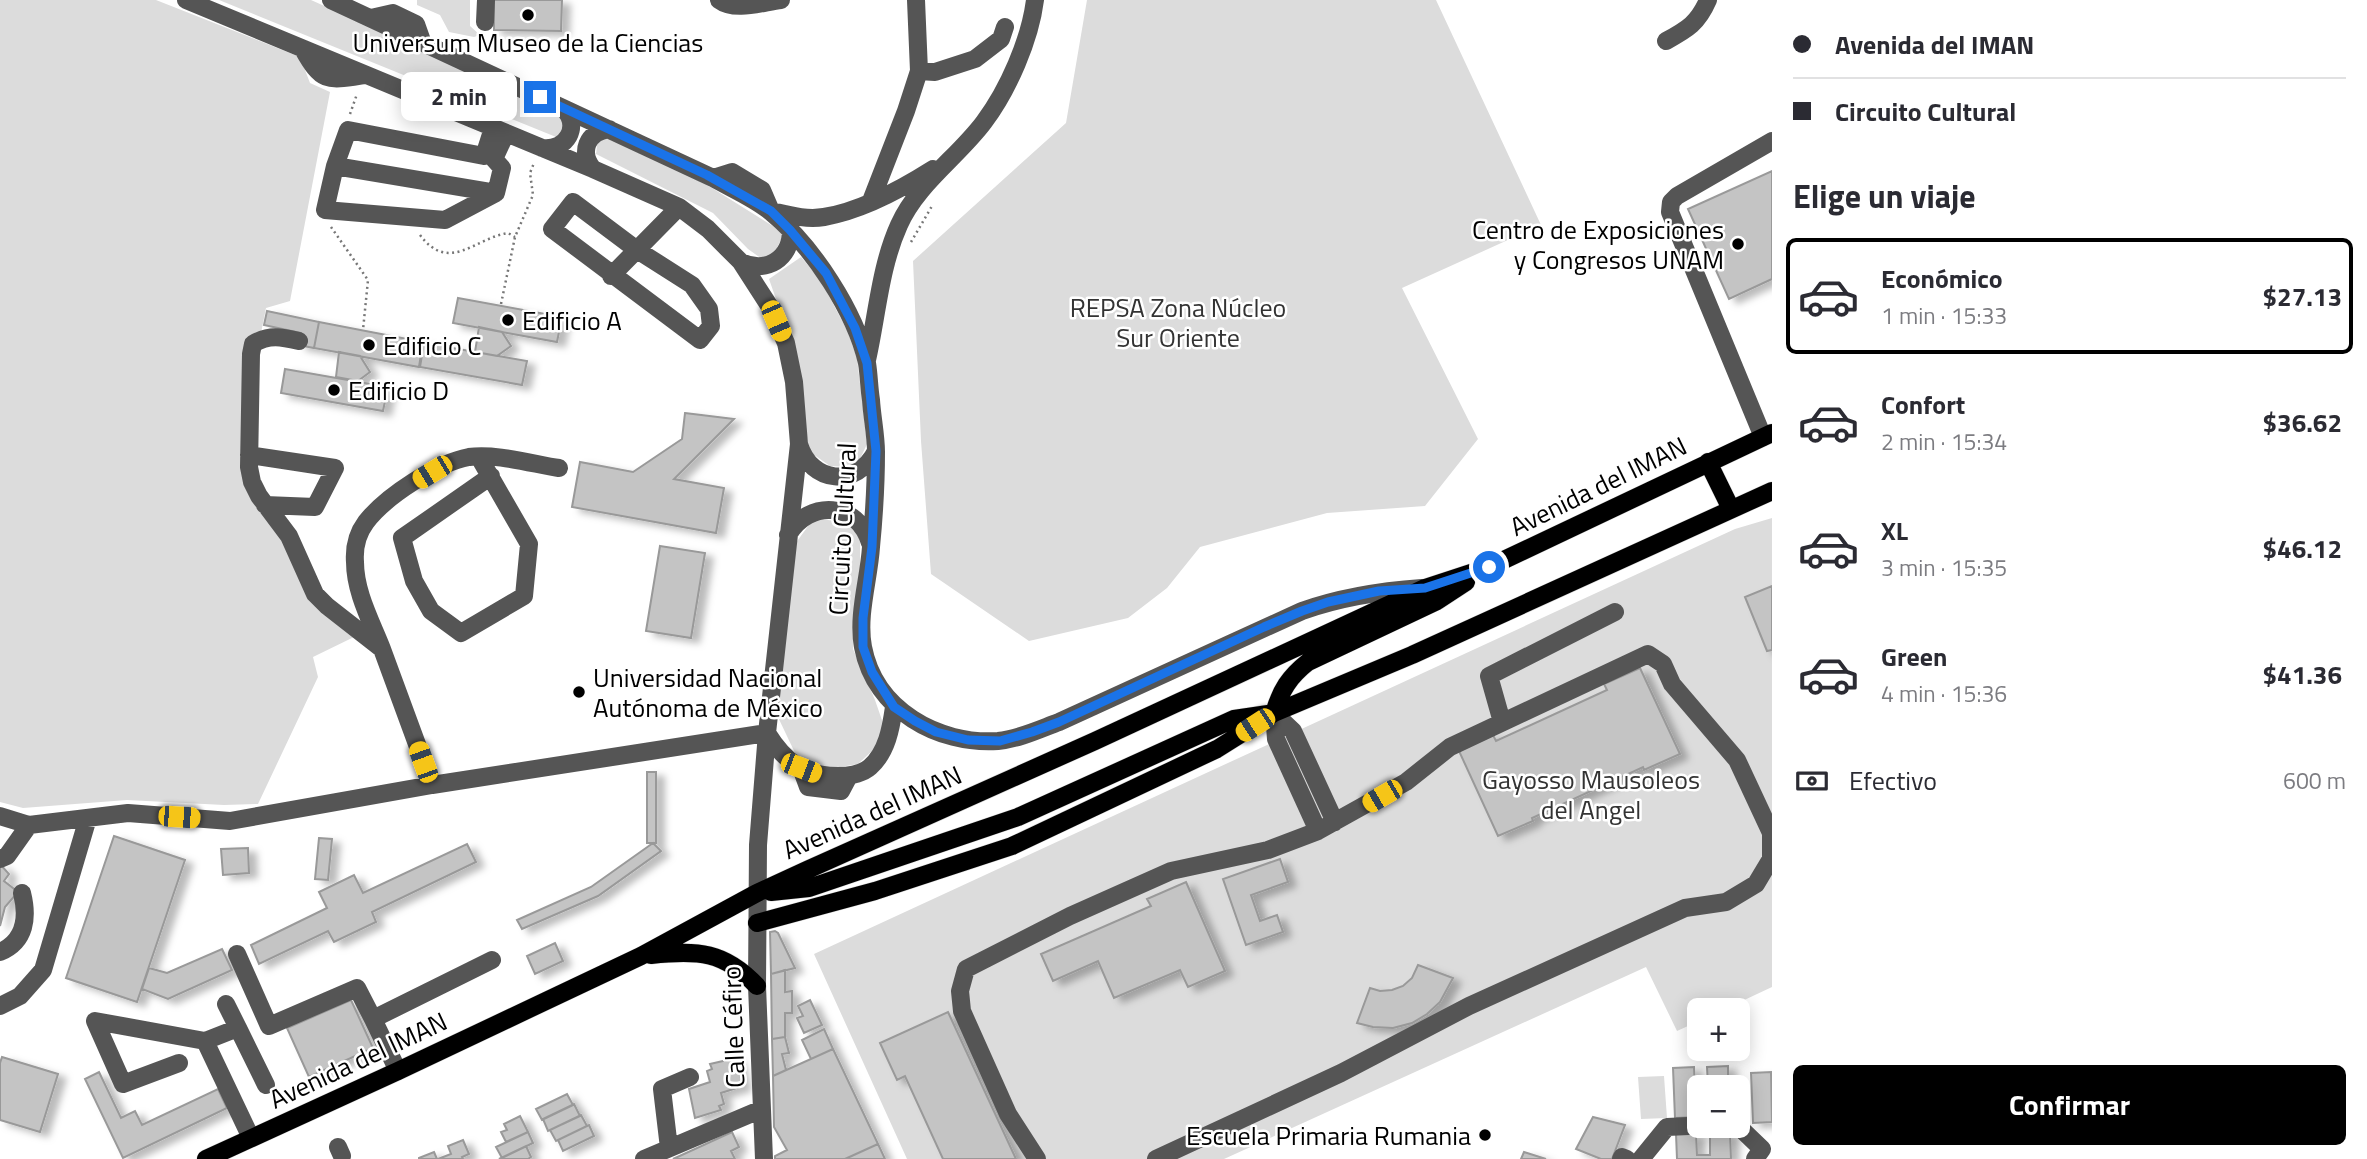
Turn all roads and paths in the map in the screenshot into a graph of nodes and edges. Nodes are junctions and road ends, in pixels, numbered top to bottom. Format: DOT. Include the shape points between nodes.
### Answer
graph roads {
  1 [pos="186,0"];
  2 [pos="331,0"];
  3 [pos="485,0"];
  4 [pos="719,0"];
  5 [pos="781,0"];
  6 [pos="916,0"];
  7 [pos="1035,0"];
  8 [pos="1709,0"];
  9 [pos="350,4"];
  10 [pos="213,7"];
  11 [pos="485,22"];
  12 [pos="1005,27"];
  13 [pos="1666,41"];
  14 [pos="919,71"];
  15 [pos="563,108"];
  16 [pos="609,129"];
  17 [pos="500,130"];
  18 [pos="1772,141"];
  19 [pos="542,148"];
  20 [pos="948,160"];
  21 [pos="335,166"];
  22 [pos="593,169"];
  23 [pos="496,194"];
  24 [pos="871,201"];
  25 [pos="679,207"];
  26 [pos="771,211"];
  27 [pos="790,230"];
  28 [pos="340,237"];
  29 [pos="637,250"];
  30 [pos="741,261"];
  31 [pos="611,276"];
  32 [pos="501,304"];
  33 [pos="363,330"];
  34 [pos="299,341"];
  35 [pos="867,363"];
  36 [pos="1768,435"];
  37 [pos="799,444"];
  38 [pos="876,451"];
  39 [pos="249,455"];
  40 [pos="479,457"];
  41 [pos="1708,462"];
  42 [pos="559,468"];
  43 [pos="491,477"];
  44 [pos="1772,491"];
  45 [pos="265,505"];
  46 [pos="1731,509"];
  47 [pos="787,537"];
  48 [pos="872,547"];
  49 [pos="1489,567"];
  50 [pos="1425,588"];
  51 [pos="1615,612"];
  52 [pos="382,649"];
  53 [pos="894,707"];
  54 [pos="1274,713"];
  55 [pos="1502,722"];
  56 [pos="767,733"];
  57 [pos="432,785"];
  58 [pos="0,816"];
  59 [pos="88,818"];
  60 [pos="1335,822"];
  61 [pos="29,825"];
  62 [pos="1318,831"];
  63 [pos="0,859"];
  64 [pos="22,893"];
  65 [pos="757,893"];
  66 [pos="757,923"];
  67 [pos="0,952"];
  68 [pos="237,954"];
  69 [pos="641,956"];
  70 [pos="492,960"];
  71 [pos="757,986"];
  72 [pos="226,1003"];
  73 [pos="0,1006"];
  74 [pos="373,1019"];
  75 [pos="238,1028"];
  76 [pos="205,1041"];
  77 [pos="179,1063"];
  78 [pos="398,1071"];
  79 [pos="690,1077"];
  80 [pos="266,1085"];
  81 [pos="762,1109"];
  82 [pos="1687,1126"];
  83 [pos="251,1138"];
  84 [pos="1750,1138"];
  85 [pos="669,1148"];
  86 [pos="1763,1151"];
  87 [pos="206,1159"];
  88 [pos="644,1159"];
  89 [pos="764,1159"];
  90 [pos="1037,1159"];
  91 [pos="1156,1159"];
  92 [pos="1621,1159"];
  93 [pos="1628,1159"];
  94 [pos="1641,1159"];
  1 -- 10 [label="street, Circuito Cultural"];
  2 -- 9 [label="street, Circuito Cultural"];
  3 -- 11 [label="street"];
  4 -- 5 [label="street" via="736,6"];
  6 -- 14 [label="street"];
  7 -- 20 [label="street" via="1014,72 984,123"];
  8 -- 13 [label="street" via="1691,27"];
  9 -- 15 [label="street, Circuito Cultural" via="370,18"];
  10 -- 17 [label="street, Circuito Cultural"];
  12 -- 14 [label="street" via="1001,39 975,59 935,72"];
  14 -- 24 [label="street"];
  15 -- 16 [label="street, Circuito Cultural"];
  15 -- 19 [label="street" via="570,117 567,140 556,148"];
  16 -- 22 [label="street" via="588,142 586,153"];
  16 -- 26 [label="street, Circuito Cultural"];
  17 -- 19 [label="street, Circuito Cultural"];
  17 -- 21 [label="street" via="484,156 348,130"];
  17 -- 23 [label="street" via="494,159 502,167"];
  18 -- 36 [label="street" via="1678,196 1671,202 1670,212"];
  19 -- 22 [label="street, Circuito Cultural"];
  19 -- 32 [label="path" via="530,173 533,195 514,237"];
  20 -- 24 [label="street"];
  20 -- 35 [label="street" via="899,223 886,262"];
  21 -- 23 [label="street"];
  21 -- 23 [label="street" via="325,210 445,220"];
  22 -- 25 [label="street, Circuito Cultural"];
  24 -- 26 [label="street" via="823,217 799,218"];
  25 -- 29 [label="street"];
  25 -- 30 [label="street, Circuito Cultural"];
  26 -- 27 [label="street, Circuito Cultural"];
  27 -- 30 [label="street" via="789,246 780,259 761,267"];
  27 -- 35 [label="street, Circuito Cultural" via="826,273 855,328"];
  28 -- 33 [label="path" via="368,280"];
  29 -- 31 [label="street"];
  29 -- 31 [label="street" via="573,202 552,229"];
  29 -- 31 [label="street" via="692,285 709,309 711,326 700,340"];
  30 -- 37 [label="street, Circuito Cultural" via="786,343"];
  34 -- 39 [label="street" via="274,336 253,344"];
  35 -- 38 [label="street, Circuito Cultural"];
  36 -- 41 [label="main road, Avenida del IMAN"];
  37 -- 38 [label="street" via="813,468 839,477 858,472"];
  37 -- 47 [label="street, Circuito Cultural"];
  38 -- 48 [label="street, Circuito Cultural"];
  39 -- 45 [label="street" via="252,482"];
  39 -- 45 [label="street" via="335,468 315,507"];
  40 -- 42 [label="street"];
  40 -- 43 [label="street"];
  40 -- 52 [label="street" via="453,463 414,483 374,513 360,531 356,577"];
  41 -- 46 [label="main road"];
  41 -- 49 [label="main road, Avenida del IMAN"];
  43 -- 43 [label="street" via="529,544 524,596 461,633 431,611 414,580 402,538"];
  44 -- 46 [label="main road, Avenida del IMAN"];
  45 -- 52 [label="street" via="292,543 315,594"];
  46 -- 54 [label="main road, Avenida del IMAN" via="1424,650"];
  47 -- 48 [label="street" via="806,515 835,510 859,523"];
  47 -- 56 [label="street, Circuito Cultural"];
  48 -- 53 [label="street, Circuito Cultural" via="863,647"];
  49 -- 50 [label="main road, Avenida del IMAN"];
  49 -- 54 [label="main road" via="1437,601 1308,662 1292,675"];
  50 -- 53 [label="street, Circuito Cultural" via="1379,591 1302,611 1059,722 1000,741 936,732"];
  50 -- 65 [label="main road, Avenida del IMAN"];
  51 -- 55 [label="street" via="1489,676"];
  52 -- 57 [label="street"];
  53 -- 56 [label="street" via="882,751 869,768 849,776 821,776 801,768 777,749"];
  54 -- 60 [label="street" via="1293,731"];
  54 -- 62 [label="street" via="1276,739"];
  54 -- 65 [label="main road, Avenida del IMAN" via="1234,719 1018,817 809,888"];
  54 -- 66 [label="main road" via="1217,749 1012,846 876,891"];
  55 -- 60 [label="street" via="1450,747 1406,782"];
  55 -- 91 [label="street" via="1648,654 1663,664 1672,684 1737,760 1772,833 1771,859 1756,884 1727,902 1685,908 1469,1006 1341,1073"];
  56 -- 57 [label="street"];
  56 -- 65 [label="street, Circuito Cultural"];
  57 -- 59 [label="street" via="230,821 128,813"];
  58 -- 61 [label="street"];
  59 -- 61 [label="street"];
  59 -- 73 [label="street" via="43,970 20,996"];
  60 -- 62 [label="street"];
  61 -- 63 [label="street"];
  62 -- 90 [label="street" via="1268,850 1171,872 1070,916 967,969 960,991 962,1011 1008,1114"];
  64 -- 67 [label="street" via="26,911 23,933"];
  65 -- 66 [label="street, Calle Céfiro"];
  65 -- 69 [label="main road, Avenida del IMAN"];
  66 -- 71 [label="street, Calle Céfiro"];
  68 -- 74 [label="street" via="269,1026 357,988"];
  69 -- 71 [label="main road" via="711,955 743,971"];
  69 -- 78 [label="main road, Avenida del IMAN"];
  70 -- 74 [label="street"];
  71 -- 81 [label="street, Calle Céfiro"];
  72 -- 75 [label="street"];
  74 -- 78 [label="street"];
  75 -- 76 [label="street"];
  75 -- 80 [label="street"];
  76 -- 77 [label="street" via="95,1021 123,1084"];
  76 -- 83 [label="street"];
  78 -- 83 [label="main road, Avenida del IMAN"];
  79 -- 85 [label="street" via="662,1089"];
  81 -- 85 [label="street"];
  81 -- 89 [label="street, Calle Céfiro"];
  82 -- 94 [label="street" via="1667,1127"];
  83 -- 87 [label="main road, Avenida del IMAN"];
  84 -- 86 [label="street"];
  85 -- 88 [label="street"];
  92 -- 93 [label="street"];
}
